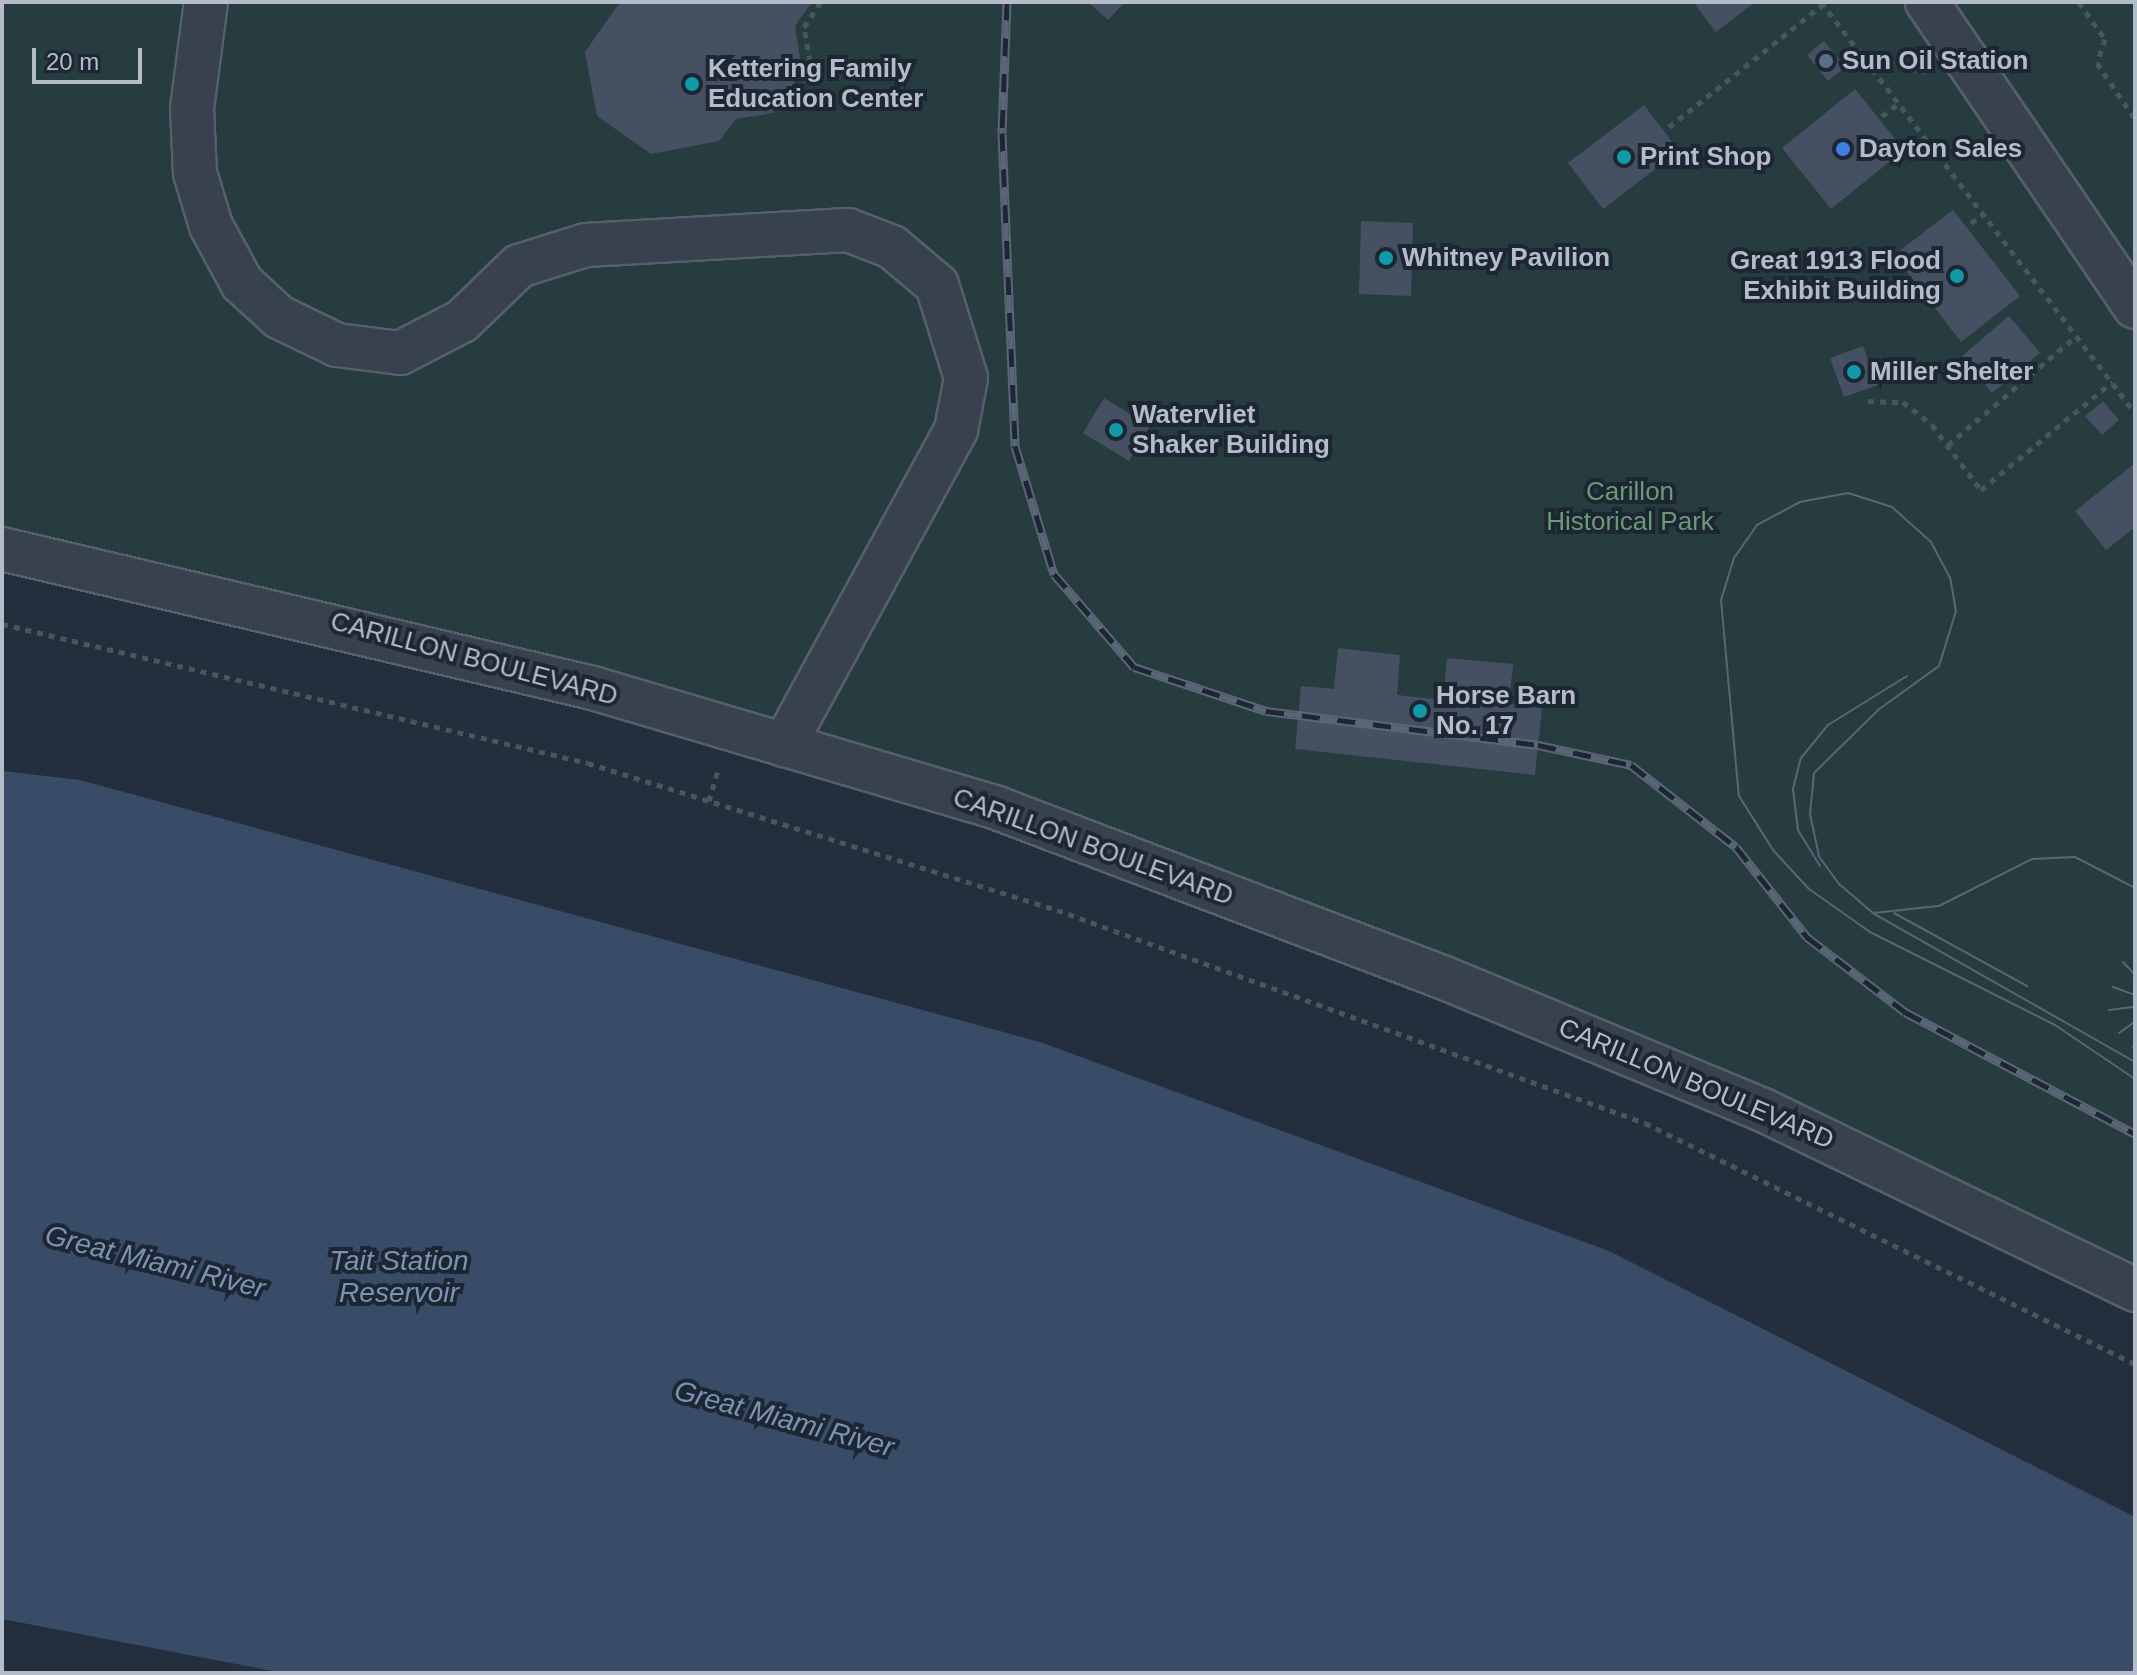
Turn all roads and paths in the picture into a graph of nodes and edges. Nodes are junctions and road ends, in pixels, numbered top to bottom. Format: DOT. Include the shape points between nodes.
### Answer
graph roads {
  1 [pos="206,2"];
  2 [pos="821,2"];
  3 [pos="1927,2"];
  4 [pos="2079,2"];
  5 [pos="1824,4"];
  6 [pos="784,97"];
  7 [pos="1899,103"];
  8 [pos="1882,116"];
  9 [pos="2135,119"];
  10 [pos="1669,127"];
  11 [pos="1984,214"];
  12 [pos="1971,223"];
  13 [pos="2135,307"];
  14 [pos="2076,336"];
  15 [pos="2112,382"];
  16 [pos="1868,401"];
  17 [pos="2135,413"];
  18 [pos="1948,445"];
  19 [pos="2,549"];
  20 [pos="2,624"];
  21 [pos="784,745"];
  22 [pos="2135,1290"];
  23 [pos="2135,1364"];
  1 -- 21 [label="street" via="192,108 195,173 211,226 242,283 279,317 337,345 400,353 462,321 519,266 586,245 848,230 892,247 937,285 954,322 966,378 956,430"];
  2 -- 6 [label="path" via="804,27 812,73 791,102"];
  3 -- 13 [label="street"];
  4 -- 9 [label="path" via="2105,39 2097,63"];
  5 -- 7 [label="path"];
  5 -- 10 [label="path"];
  7 -- 8 [label="path"];
  7 -- 11 [label="path"];
  11 -- 12 [label="path"];
  11 -- 14 [label="path"];
  14 -- 15 [label="path"];
  14 -- 18 [label="path"];
  15 -- 17 [label="path"];
  15 -- 18 [label="path" via="1981,490"];
  16 -- 18 [label="path" via="1903,402"];
  19 -- 21 [label="street, CARILLON BOULEVARD" via="383,634"];
  20 -- 23 [label="path" via="588,763 1057,910 1645,1123"];
  21 -- 22 [label="street, CARILLON BOULEVARD" via="997,808 1442,977 1888,1166"];
}
